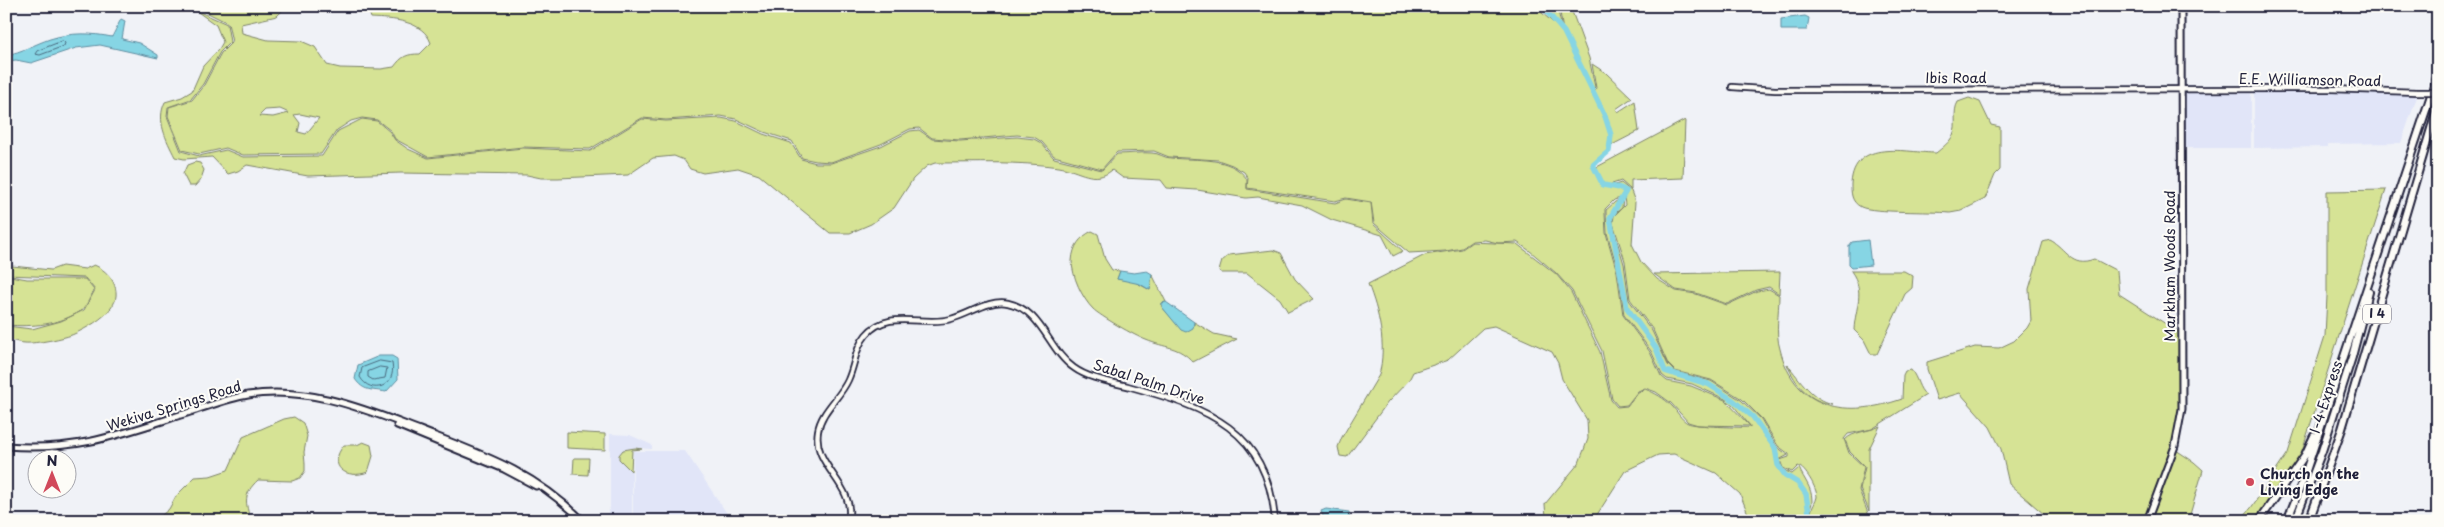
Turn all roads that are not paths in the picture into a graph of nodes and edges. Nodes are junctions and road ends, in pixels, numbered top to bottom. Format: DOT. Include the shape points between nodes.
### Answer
graph roads {
  1 [pos="2181,6"];
  2 [pos="2438,74"];
  3 [pos="1732,87"];
  4 [pos="2181,90"];
  5 [pos="2438,92"];
  6 [pos="2438,105"];
  7 [pos="2370,279"];
  8 [pos="2334,386"];
  9 [pos="348,404"];
  10 [pos="6,446"];
  11 [pos="578,521"];
  12 [pos="584,521"];
  13 [pos="848,521"];
  14 [pos="1275,521"];
  15 [pos="2148,521"];
  16 [pos="2259,521"];
  17 [pos="2286,521"];
  18 [pos="2295,521"];
  19 [pos="2309,521"];
  1 -- 4 [label="main road, Markham Woods Road"];
  2 -- 7 [label="highway, I 4"];
  3 -- 4 [label="street, Ibis Road" via="1775,90"];
  4 -- 5 [label="street, E.E. Williamson Road, bridge"];
  4 -- 15 [label="main road, Markham Woods Road" via="2182,410 2175,446"];
  6 -- 19 [label="highway, I 4" via="2342,429"];
  7 -- 8 [label="highway, I 4"];
  7 -- 18 [label="highway, I-4 Express" via="2368,303 2352,357 2322,451"];
  8 -- 16 [label="highway" via="2305,455"];
  8 -- 17 [label="highway, I 4"];
  9 -- 10 [label="main road, Wekiva Springs Road" via="301,393 249,395 82,444 45,448"];
  9 -- 11 [label="main road, Wekiva Springs Road" via="524,480 556,500"];
  9 -- 12 [label="main road, Wekiva Springs Road" via="503,462 553,494"];
  13 -- 14 [label="street, Sabal Palm Drive" via="848,500 823,460 818,446 818,431 824,414 847,383 863,340 874,326 885,321 936,322 999,302 1015,305 1034,318 1058,354 1074,368 1091,376 1192,405 1232,428 1254,454 1266,478"];
}
